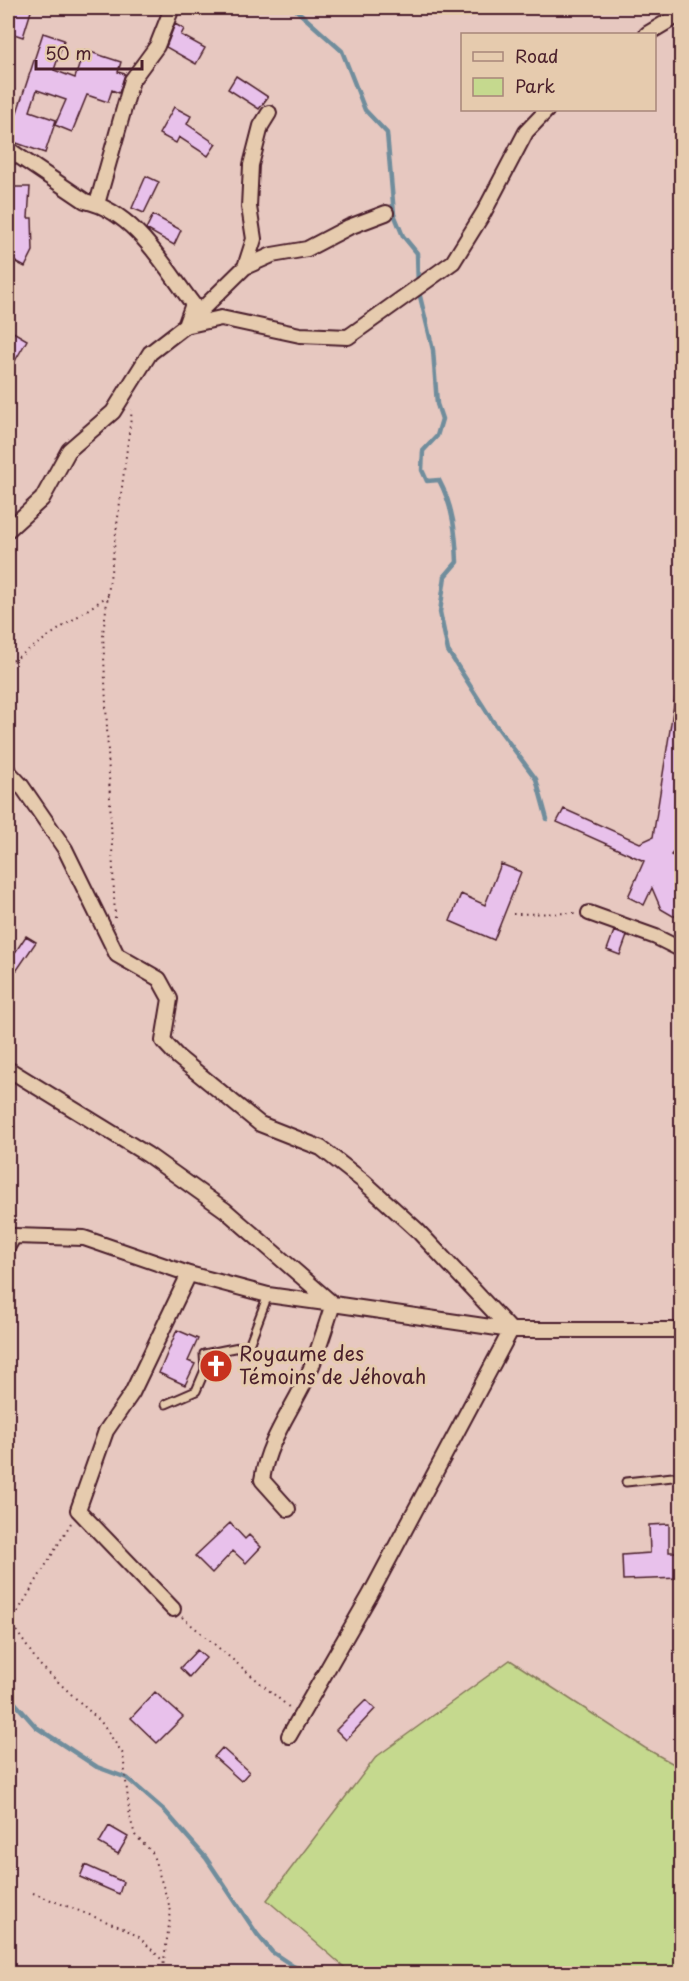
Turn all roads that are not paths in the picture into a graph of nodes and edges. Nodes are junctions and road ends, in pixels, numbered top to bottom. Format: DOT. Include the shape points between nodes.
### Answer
graph roads {
  1 [pos="172,8"];
  2 [pos="681,13"];
  3 [pos="650,33"];
  4 [pos="546,111"];
  5 [pos="269,113"];
  6 [pos="8,149"];
  7 [pos="97,204"];
  8 [pos="386,213"];
  9 [pos="245,267"];
  10 [pos="185,326"];
  11 [pos="8,530"];
  12 [pos="8,771"];
  13 [pos="589,913"];
  14 [pos="681,950"];
  15 [pos="8,1069"];
  16 [pos="8,1246"];
  17 [pos="189,1274"];
  18 [pos="268,1295"];
  19 [pos="333,1304"];
  20 [pos="511,1330"];
  21 [pos="681,1330"];
  22 [pos="166,1404"];
  23 [pos="681,1476"];
  24 [pos="626,1482"];
  25 [pos="288,1509"];
  26 [pos="173,1609"];
  27 [pos="289,1737"];
  1 -- 7 [label="street" via="157,46 132,80"];
  2 -- 3 [label="street"];
  4 -- 10 [label="street" via="526,132 453,262 348,337 300,335 221,318"];
  5 -- 9 [label="street" via="261,126 251,165 249,207 254,239"];
  6 -- 7 [label="street" via="85,201"];
  7 -- 10 [label="street" via="138,231 194,304"];
  8 -- 9 [label="street" via="308,249 273,255"];
  9 -- 10 [label="street"];
  10 -- 11 [label="street" via="150,353 113,412 69,450 42,499"];
  12 -- 20 [label="street" via="65,849 117,955 159,980 170,999 163,1041 260,1124 321,1148 363,1181 418,1231"];
  13 -- 14 [label="street"];
  15 -- 19 [label="street" via="148,1155 225,1210"];
  16 -- 17 [label="street" via="14,1236 84,1238"];
  17 -- 18 [label="street"];
  17 -- 26 [label="street" via="132,1393 106,1431 78,1510"];
  18 -- 19 [label="street"];
  18 -- 22 [label="lane" via="249,1346 204,1354 205,1370 196,1390"];
  19 -- 20 [label="street"];
  19 -- 25 [label="street" via="299,1394 272,1443 263,1471 262,1480"];
  20 -- 21 [label="street"];
  20 -- 27 [label="street" via="370,1595"];
  23 -- 24 [label="lane"];
}
